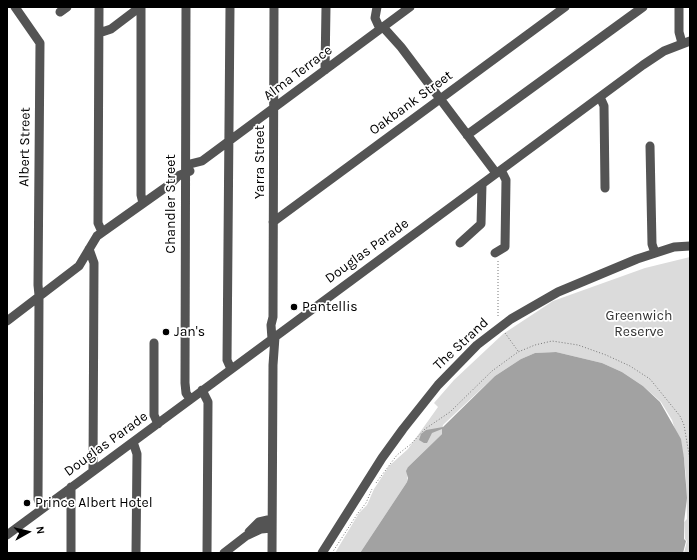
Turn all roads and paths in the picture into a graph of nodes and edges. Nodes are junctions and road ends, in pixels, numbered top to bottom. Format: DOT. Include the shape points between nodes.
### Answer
graph roads {
  1 [pos="15,7"];
  2 [pos="99,7"];
  3 [pos="141,7"];
  4 [pos="186,7"];
  5 [pos="230,7"];
  6 [pos="274,7"];
  7 [pos="326,7"];
  8 [pos="378,7"];
  9 [pos="410,7"];
  10 [pos="565,7"];
  11 [pos="643,7"];
  12 [pos="679,7"];
  13 [pos="384,26"];
  14 [pos="99,33"];
  15 [pos="686,42"];
  16 [pos="326,70"];
  17 [pos="600,96"];
  18 [pos="440,99"];
  19 [pos="274,108"];
  20 [pos="467,135"];
  21 [pos="230,142"];
  22 [pos="650,146"];
  23 [pos="185,172"];
  24 [pos="498,172"];
  25 [pos="482,184"];
  26 [pos="605,188"];
  27 [pos="143,203"];
  28 [pos="273,222"];
  29 [pos="102,232"];
  30 [pos="460,243"];
  31 [pos="690,246"];
  32 [pos="89,249"];
  33 [pos="497,252"];
  34 [pos="655,253"];
  35 [pos="80,265"];
  36 [pos="93,272"];
  37 [pos="39,296"];
  38 [pos="498,316"];
  39 [pos="273,318"];
  40 [pos="7,320"];
  41 [pos="282,331"];
  42 [pos="503,331"];
  43 [pos="274,338"];
  44 [pos="154,343"];
  45 [pos="262,346"];
  46 [pos="519,352"];
  47 [pos="273,365"];
  48 [pos="232,369"];
  49 [pos="202,390"];
  50 [pos="190,399"];
  51 [pos="158,424"];
  52 [pos="133,442"];
  53 [pos="690,460"];
  54 [pos="93,471"];
  55 [pos="71,487"];
  56 [pos="42,509"];
  57 [pos="272,523"];
  58 [pos="7,535"];
  59 [pos="71,553"];
  60 [pos="136,553"];
  61 [pos="207,553"];
  62 [pos="224,553"];
  63 [pos="272,553"];
  64 [pos="322,553"];
  65 [pos="332,553"];
  1 -- 37 [label="street, Albert Street" via="40,43"];
  2 -- 14 [label="street"];
  3 -- 14 [label="street" via="111,29"];
  3 -- 27 [label="street" via="140,195"];
  4 -- 23 [label="street, Chandler Street"];
  5 -- 21 [label="street"];
  6 -- 19 [label="street, Yarra Street"];
  7 -- 16 [label="street"];
  8 -- 13 [label="street"];
  9 -- 13 [label="street, Alma Terrace"];
  10 -- 18 [label="street, Oakbank Street"];
  11 -- 20 [label="street"];
  12 -- 15 [label="street" via="679,32"];
  13 -- 16 [label="street, Alma Terrace"];
  13 -- 18 [label="street"];
  14 -- 29 [label="street" via="98,224"];
  15 -- 17 [label="street, Douglas Parade" via="654,58"];
  16 -- 19 [label="street, Alma Terrace"];
  17 -- 24 [label="street, Douglas Parade"];
  17 -- 26 [label="street" via="604,106"];
  18 -- 20 [label="street"];
  18 -- 28 [label="street, Oakbank Street"];
  19 -- 21 [label="street, Alma Terrace"];
  19 -- 28 [label="street, Yarra Street"];
  20 -- 24 [label="street"];
  21 -- 23 [label="street, Alma Terrace" via="195,168"];
  21 -- 48 [label="street" via="227,360"];
  22 -- 34 [label="street" via="652,244"];
  23 -- 27 [label="street, Alma Terrace"];
  23 -- 50 [label="street, Chandler Street" via="185,383"];
  24 -- 25 [label="street, Douglas Parade"];
  24 -- 33 [label="street" via="506,180 504,246"];
  25 -- 30 [label="street" via="481,224"];
  25 -- 41 [label="street, Douglas Parade"];
  27 -- 29 [label="street, Alma Terrace"];
  28 -- 39 [label="street, Yarra Street"];
  29 -- 32 [label="street, Alma Terrace"];
  31 -- 34 [label="street, The Strand" via="674,247"];
  32 -- 35 [label="street, Alma Terrace"];
  32 -- 36 [label="street" via="94,261"];
  33 -- 38 [label="path"];
  34 -- 64 [label="street, The Strand" via="536,303 477,344 438,385 403,429"];
  35 -- 36 [label="street" via="89,264"];
  35 -- 37 [label="street"];
  36 -- 54 [label="street"];
  37 -- 40 [label="street"];
  37 -- 56 [label="street, Albert Street" via="38,499"];
  39 -- 41 [label="street"];
  39 -- 43 [label="street, Yarra Street" via="271,325"];
  41 -- 43 [label="street, Douglas Parade"];
  42 -- 46 [label="path"];
  43 -- 45 [label="street, Douglas Parade"];
  43 -- 47 [label="street, Yarra Street"];
  44 -- 51 [label="street" via="154,415"];
  45 -- 47 [label="street, Yarra Street" via="270,354"];
  45 -- 48 [label="street, Douglas Parade"];
  46 -- 53 [label="path" via="535,345 561,341 612,358 643,374 661,391 680,416"];
  46 -- 65 [label="path" via="492,371 393,460"];
  47 -- 57 [label="street, Yarra Street"];
  48 -- 49 [label="street, Douglas Parade"];
  49 -- 50 [label="street, Douglas Parade"];
  49 -- 61 [label="street" via="208,402"];
  50 -- 51 [label="street, Douglas Parade"];
  51 -- 52 [label="street, Douglas Parade"];
  52 -- 54 [label="street, Douglas Parade"];
  52 -- 60 [label="street" via="137,454"];
  54 -- 55 [label="street, Douglas Parade"];
  55 -- 56 [label="street, Douglas Parade"];
  55 -- 59 [label="street"];
  56 -- 58 [label="street, Douglas Parade"];
  57 -- 62 [label="street" via="259,522"];
  57 -- 63 [label="street, Yarra Street"];
}
